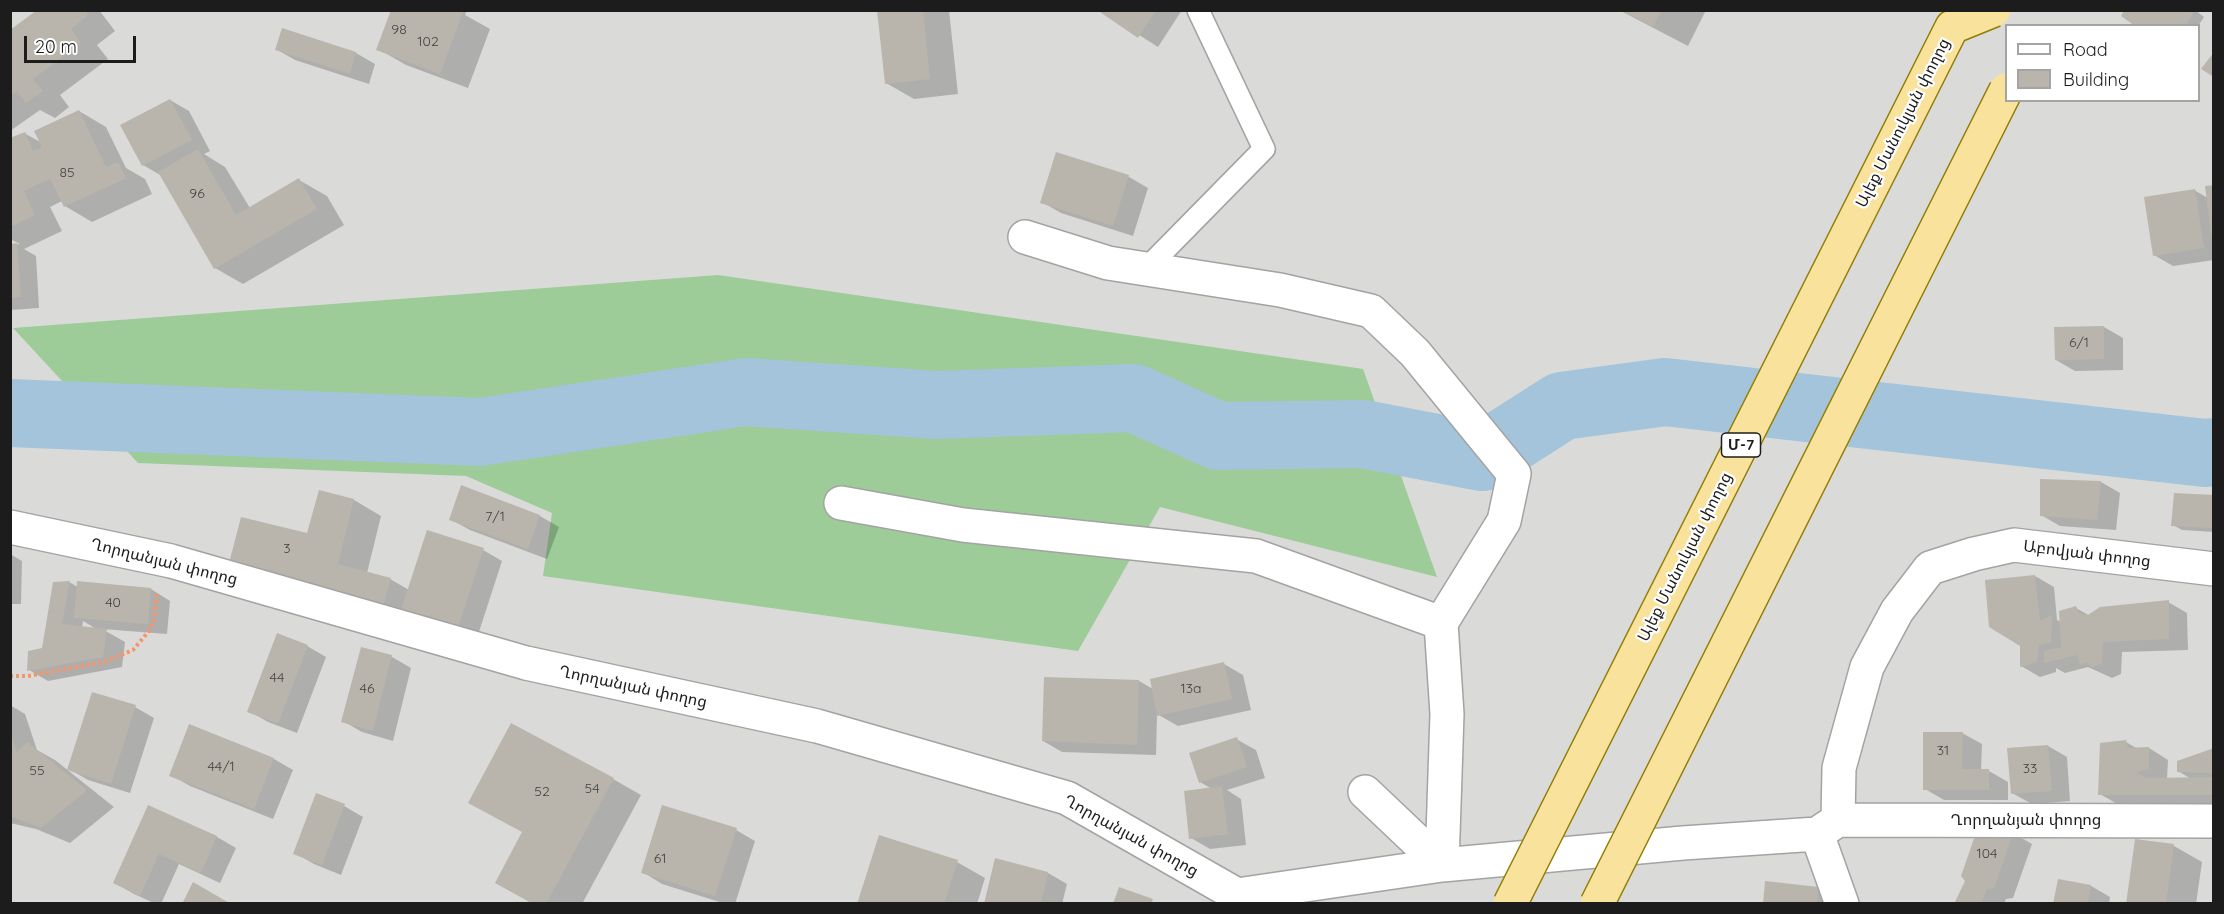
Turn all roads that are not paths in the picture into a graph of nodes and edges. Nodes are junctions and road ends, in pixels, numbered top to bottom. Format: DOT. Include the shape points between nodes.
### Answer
graph roads {
  1 [pos="1198,10"];
  2 [pos="1994,10"];
  3 [pos="2005,94"];
  4 [pos="1026,237"];
  5 [pos="1146,269"];
  6 [pos="841,503"];
  7 [pos="10,527"];
  8 [pos="2214,569"];
  9 [pos="1441,623"];
  10 [pos="1365,792"];
  11 [pos="2214,821"];
  12 [pos="1827,827"];
  13 [pos="1442,865"];
  14 [pos="1236,899"];
  15 [pos="1510,903"];
  16 [pos="1597,903"];
  17 [pos="1842,903"];
  1 -- 5 [label="lane" via="1264,148"];
  2 -- 15 [label="main road, Ալեք Մանուկյան փողոց / Մ-7, bridge" via="1952,27"];
  3 -- 16 [label="main road, bridge"];
  4 -- 5 [label="street" via="1108,263"];
  5 -- 9 [label="street" via="1280,290 1371,311 1415,353 1514,474 1503,521"];
  6 -- 9 [label="street" via="963,525 1256,556"];
  7 -- 14 [label="street, Ղորղանյան փողոց" via="171,561 526,663 817,726 1066,798"];
  8 -- 12 [label="street, Աբովյան փողոց" via="2014,545 1930,568 1897,611 1867,668"];
  9 -- 13 [label="street" via="1447,714"];
  10 -- 13 [label="street"];
  11 -- 12 [label="street, Ղորղանյան փողոց"];
  12 -- 13 [label="street"];
  12 -- 17 [label="street"];
  13 -- 14 [label="street"];
}
